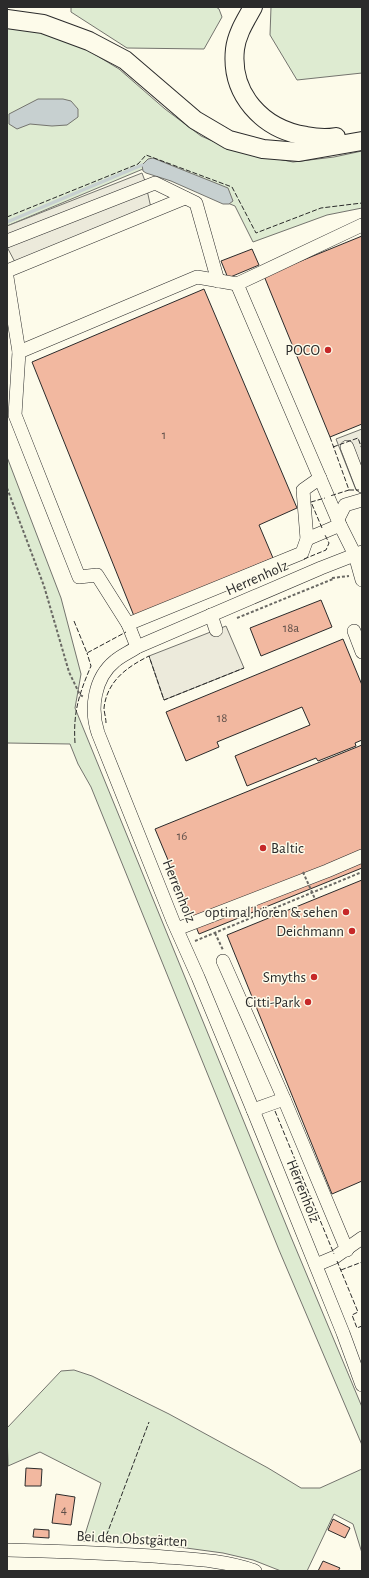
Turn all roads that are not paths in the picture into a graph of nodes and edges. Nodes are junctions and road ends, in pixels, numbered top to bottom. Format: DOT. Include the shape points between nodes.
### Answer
graph roads {
  1 [pos="253,7"];
  2 [pos="7,18"];
  3 [pos="362,131"];
  4 [pos="362,141"];
  5 [pos="185,198"];
  6 [pos="362,225"];
  7 [pos="7,241"];
  8 [pos="7,271"];
  9 [pos="7,277"];
  10 [pos="218,281"];
  11 [pos="237,284"];
  12 [pos="19,352"];
  13 [pos="347,447"];
  14 [pos="320,478"];
  15 [pos="362,486"];
  16 [pos="362,500"];
  17 [pos="339,522"];
  18 [pos="307,539"];
  19 [pos="358,554"];
  20 [pos="361,577"];
  21 [pos="128,624"];
  22 [pos="354,631"];
  23 [pos="137,648"];
  24 [pos="362,652"];
  25 [pos="362,856"];
  26 [pos="177,929"];
  27 [pos="223,961"];
  28 [pos="284,1099"];
  29 [pos="253,1110"];
  30 [pos="362,1238"];
  31 [pos="346,1250"];
  32 [pos="316,1265"];
  33 [pos="362,1385"];
  34 [pos="7,1550"];
  35 [pos="255,1571"];
  1 -- 3 [label="highway" via="239,32 235,49 236,72 244,97 260,116 279,129 325,139"];
  2 -- 4 [label="highway" via="43,24 89,41 125,60 195,120 229,140 263,149 299,152"];
  5 -- 7 [label="street" via="154,183"];
  5 -- 8 [label="street"];
  5 -- 10 [label="street" via="196,203"];
  6 -- 11 [label="street"];
  9 -- 12 [label="street"];
  10 -- 11 [label="street"];
  10 -- 12 [label="street" via="197,277"];
  11 -- 14 [label="street"];
  12 -- 21 [label="street" via="15,415 79,577 96,575"];
  13 -- 15 [label="street"];
  14 -- 17 [label="street"];
  14 -- 18 [label="street" via="302,490"];
  16 -- 17 [label="street" via="345,505"];
  17 -- 18 [label="street"];
  17 -- 19 [label="street"];
  18 -- 21 [label="street" via="302,553"];
  19 -- 20 [label="street"];
  19 -- 23 [label="street, Herrenholz" via="326,566 214,624"];
  21 -- 23 [label="street"];
  22 -- 24 [label="street"];
  23 -- 26 [label="street, Herrenholz" via="115,661 103,674 94,703 95,724"];
  25 -- 26 [label="street"];
  26 -- 29 [label="street, Herrenholz"];
  27 -- 28 [label="street"];
  28 -- 29 [label="street"];
  28 -- 31 [label="street"];
  29 -- 32 [label="street, Herrenholz"];
  30 -- 31 [label="street"];
  31 -- 32 [label="street"];
  32 -- 33 [label="street, Herrenholz"];
  34 -- 35 [label="street, Bei den Obstgärten" via="193,1559"];
}
